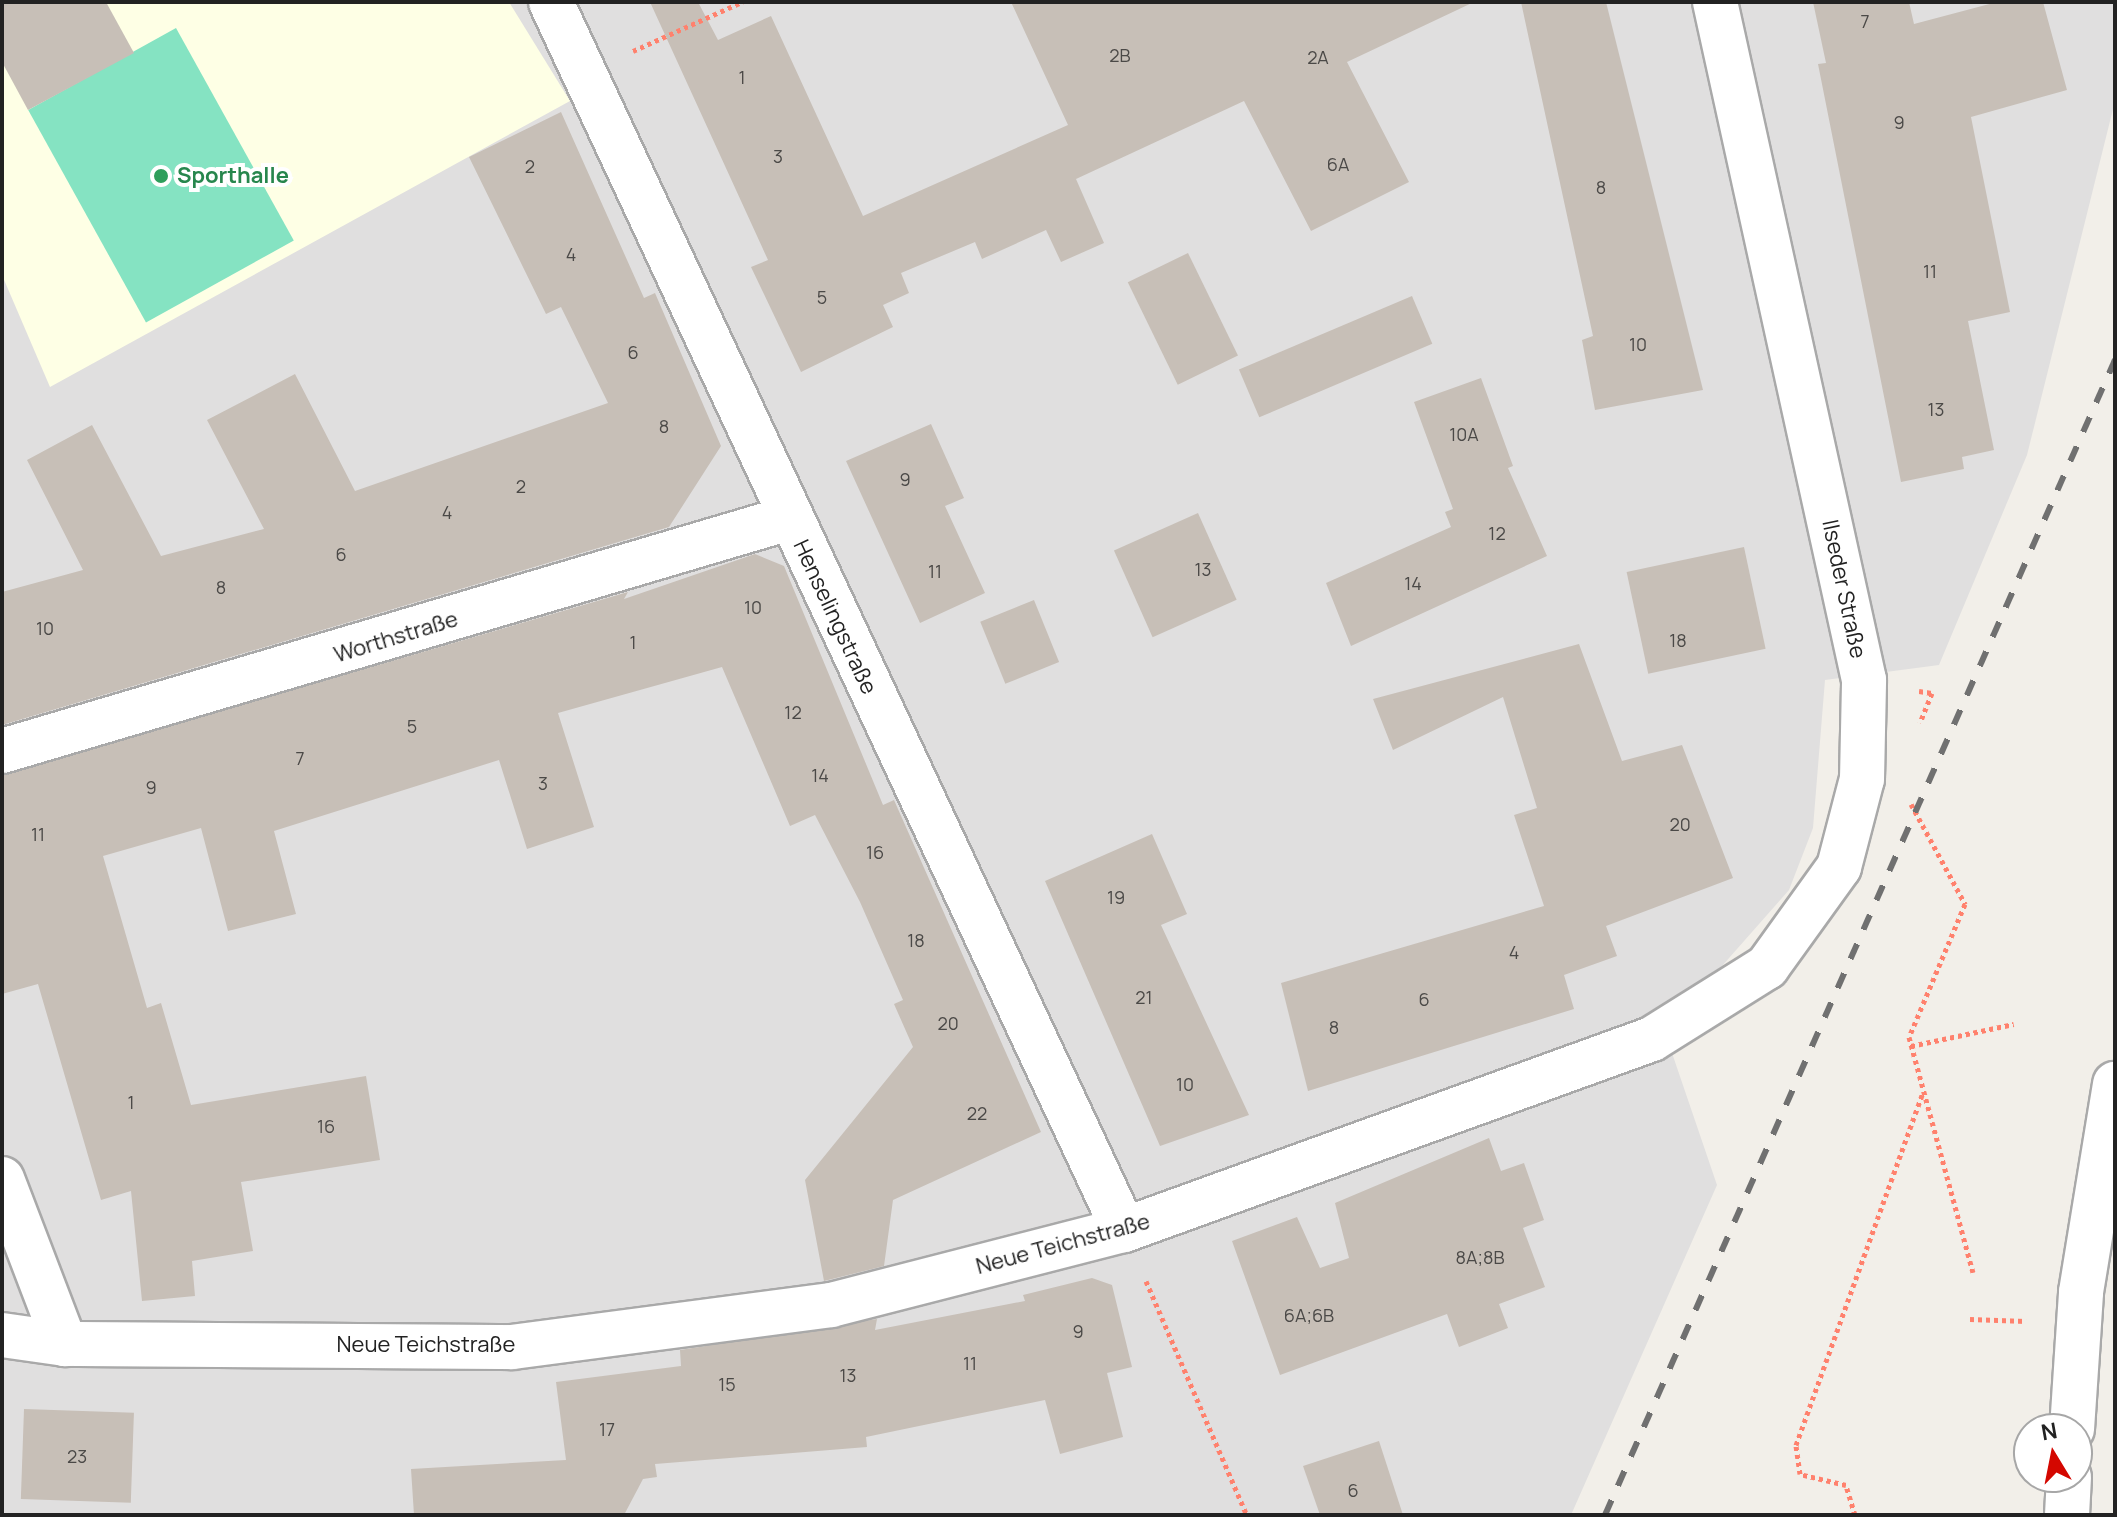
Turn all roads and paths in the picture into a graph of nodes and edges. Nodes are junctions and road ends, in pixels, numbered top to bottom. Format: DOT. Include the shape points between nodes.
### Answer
graph roads {
  1 [pos="551,2"];
  2 [pos="742,2"];
  3 [pos="1715,2"];
  4 [pos="585,73"];
  5 [pos="789,518"];
  6 [pos="1864,680"];
  7 [pos="1915,734"];
  8 [pos="2,751"];
  9 [pos="1902,797"];
  10 [pos="2014,1024"];
  11 [pos="1911,1046"];
  12 [pos="1923,1091"];
  13 [pos="2112,1112"];
  14 [pos="2,1179"];
  15 [pos="1124,1230"];
  16 [pos="1973,1272"];
  17 [pos="2,1335"];
  18 [pos="65,1344"];
  19 [pos="2073,1413"];
  20 [pos="2068,1493"];
  21 [pos="1247,1515"];
  22 [pos="1855,1515"];
  23 [pos="2067,1515"];
  1 -- 4 [label="street, Henselingstraße"];
  2 -- 4 [label="path"];
  3 -- 6 [label="street, Ilseder Straße"];
  4 -- 5 [label="street, Henselingstraße"];
  5 -- 8 [label="street, Worthstraße"];
  5 -- 15 [label="street, Henselingstraße"];
  6 -- 7 [label="path, Ilseder Straße" via="1932,693"];
  6 -- 15 [label="street, Neue Teichstraße" via="1862,779 1839,867 1767,967 1652,1039"];
  9 -- 11 [label="path" via="1920,812 1965,904"];
  10 -- 11 [label="path"];
  11 -- 12 [label="path"];
  12 -- 16 [label="path"];
  12 -- 22 [label="path" via="1796,1445 1800,1474 1846,1485"];
  13 -- 19 [label="street" via="2081,1292"];
  14 -- 18 [label="street"];
  15 -- 18 [label="street, Neue Teichstraße" via="831,1305 512,1347"];
  15 -- 21 [label="path"];
  17 -- 18 [label="street, Neue Teichstraße"];
  20 -- 23 [label="street"];
}
